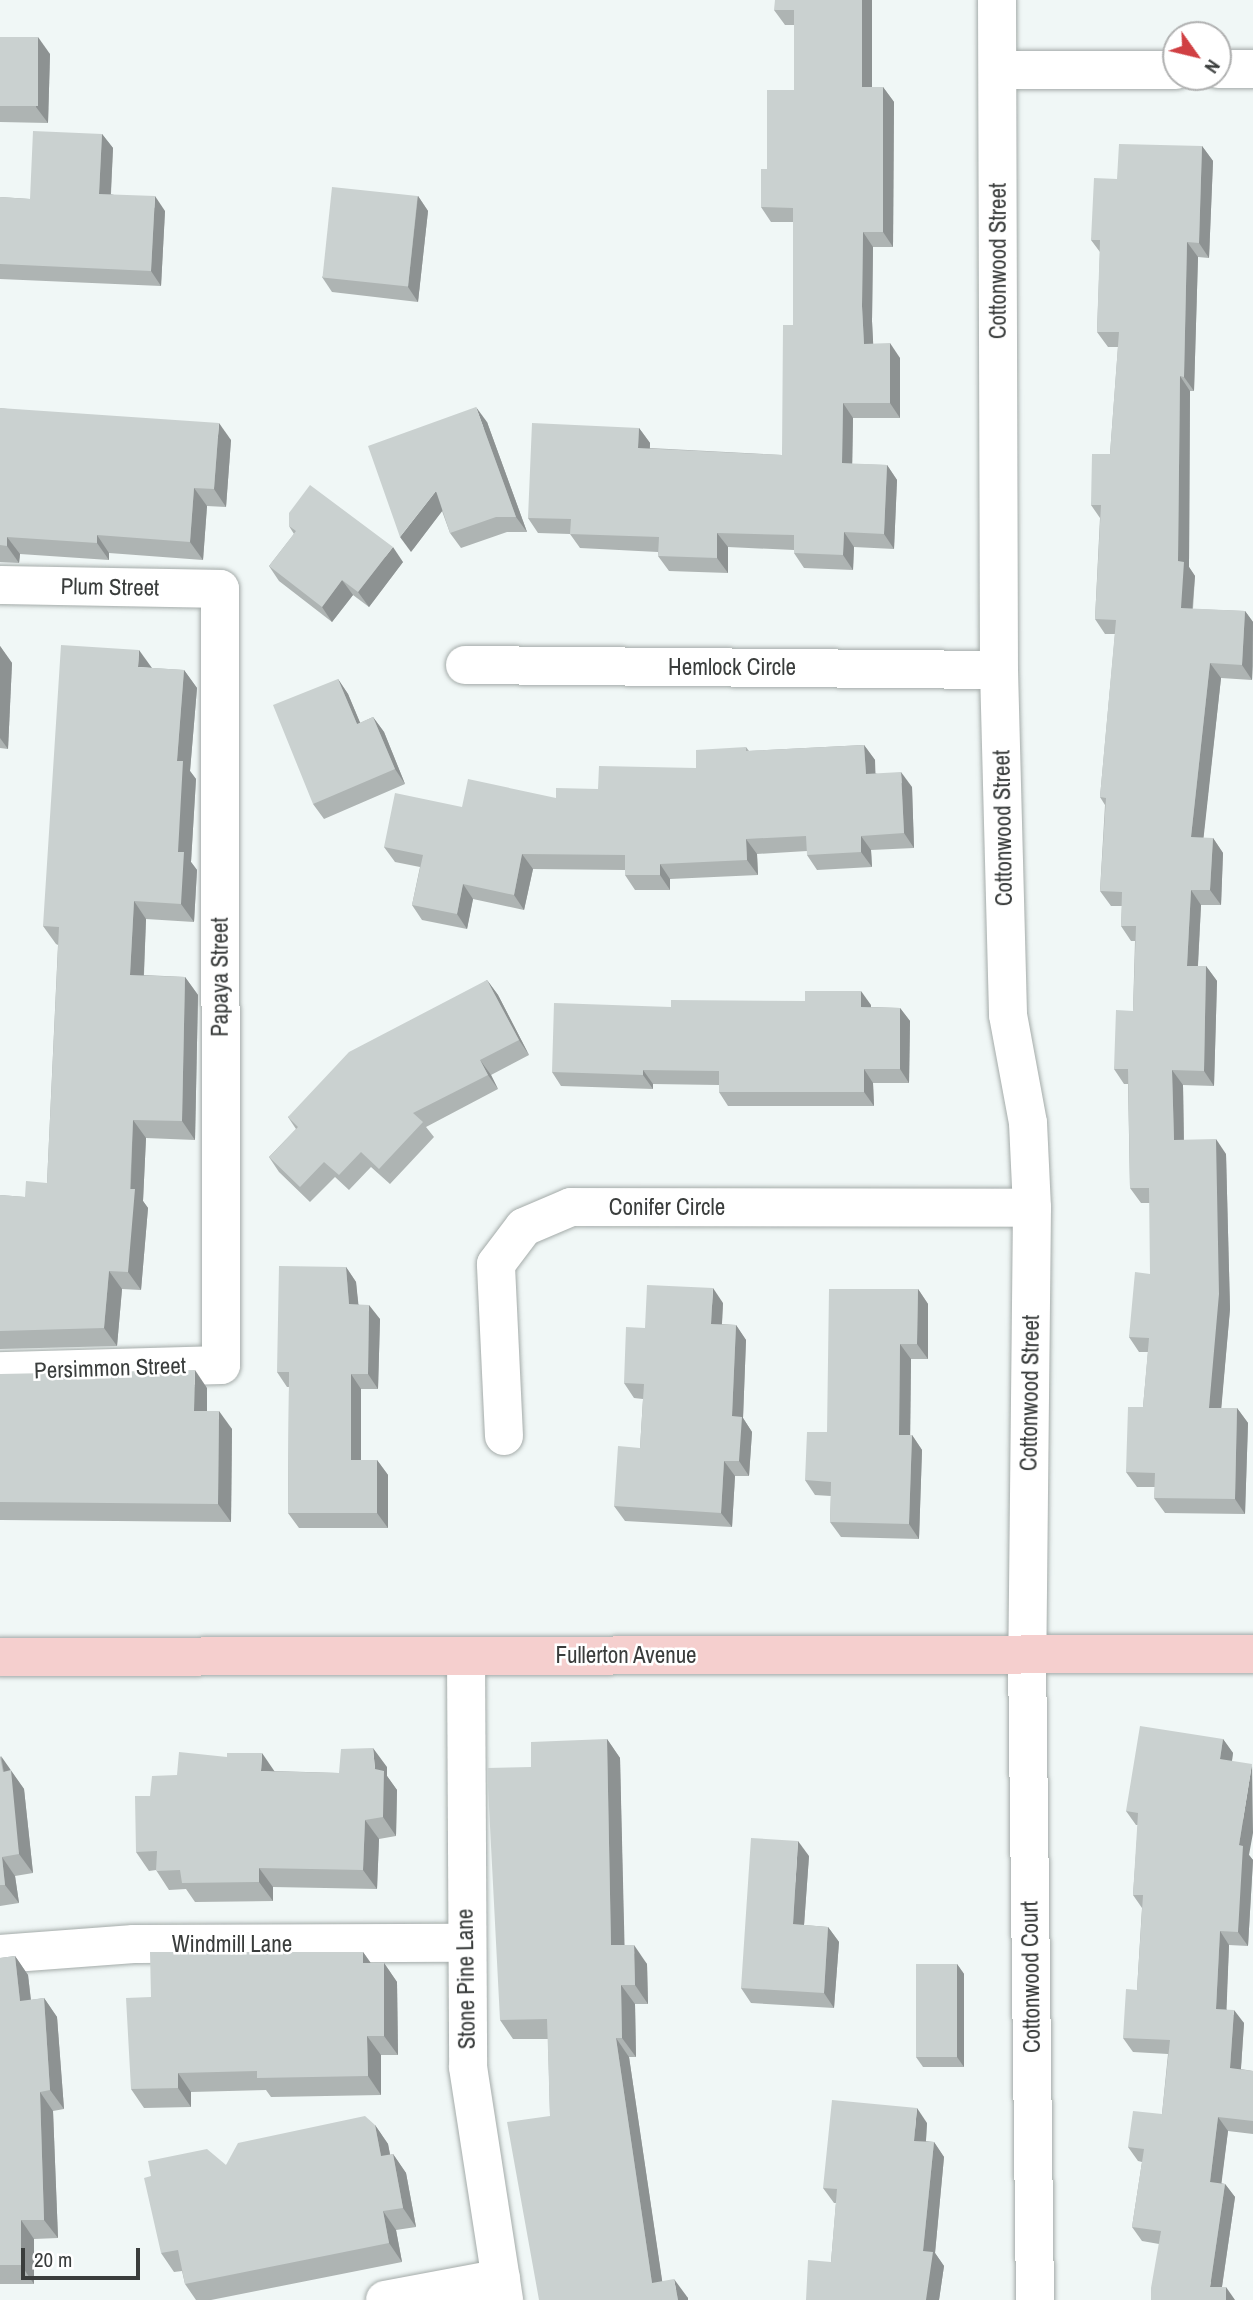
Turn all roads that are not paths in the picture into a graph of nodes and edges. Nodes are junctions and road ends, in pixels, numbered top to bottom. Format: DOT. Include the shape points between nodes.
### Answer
graph roads {
  1 [pos="997,0"];
  2 [pos="1162,69"];
  3 [pos="1232,69"];
  4 [pos="1253,69"];
  5 [pos="998,70"];
  6 [pos="0,585"];
  7 [pos="220,589"];
  8 [pos="465,665"];
  9 [pos="999,670"];
  10 [pos="1032,1208"];
  11 [pos="220,1365"];
  12 [pos="0,1371"];
  13 [pos="504,1436"];
  14 [pos="1253,1654"];
  15 [pos="1027,1655"];
  16 [pos="466,1656"];
  17 [pos="0,1657"];
  18 [pos="464,1943"];
  19 [pos="0,1954"];
  20 [pos="503,2289"];
  21 [pos="385,2300"];
  22 [pos="1035,2300"];
  1 -- 5 [label="street, Cottonwood Street"];
  2 -- 5 [label="street"];
  3 -- 4 [label="street"];
  5 -- 9 [label="street, Cottonwood Street"];
  6 -- 7 [label="street, Plum Street"];
  7 -- 11 [label="street, Papaya Street"];
  8 -- 9 [label="street, Hemlock Circle"];
  9 -- 10 [label="street, Cottonwood Street" via="1008,1015 1028,1123"];
  10 -- 13 [label="street, Conifer Circle" via="571,1207 524,1227 496,1264"];
  10 -- 15 [label="street, Cottonwood Street"];
  11 -- 12 [label="street, Persimmon Street"];
  14 -- 15 [label="main road, Fullerton Avenue"];
  15 -- 16 [label="main road, Fullerton Avenue"];
  15 -- 22 [label="street, Cottonwood Court"];
  16 -- 17 [label="main road, Fullerton Avenue"];
  16 -- 18 [label="street, Stone Pine Lane"];
  18 -- 19 [label="street, Windmill Lane" via="134,1944"];
  18 -- 20 [label="street, Stone Pine Lane" via="468,2067"];
  20 -- 21 [label="street"];
}
